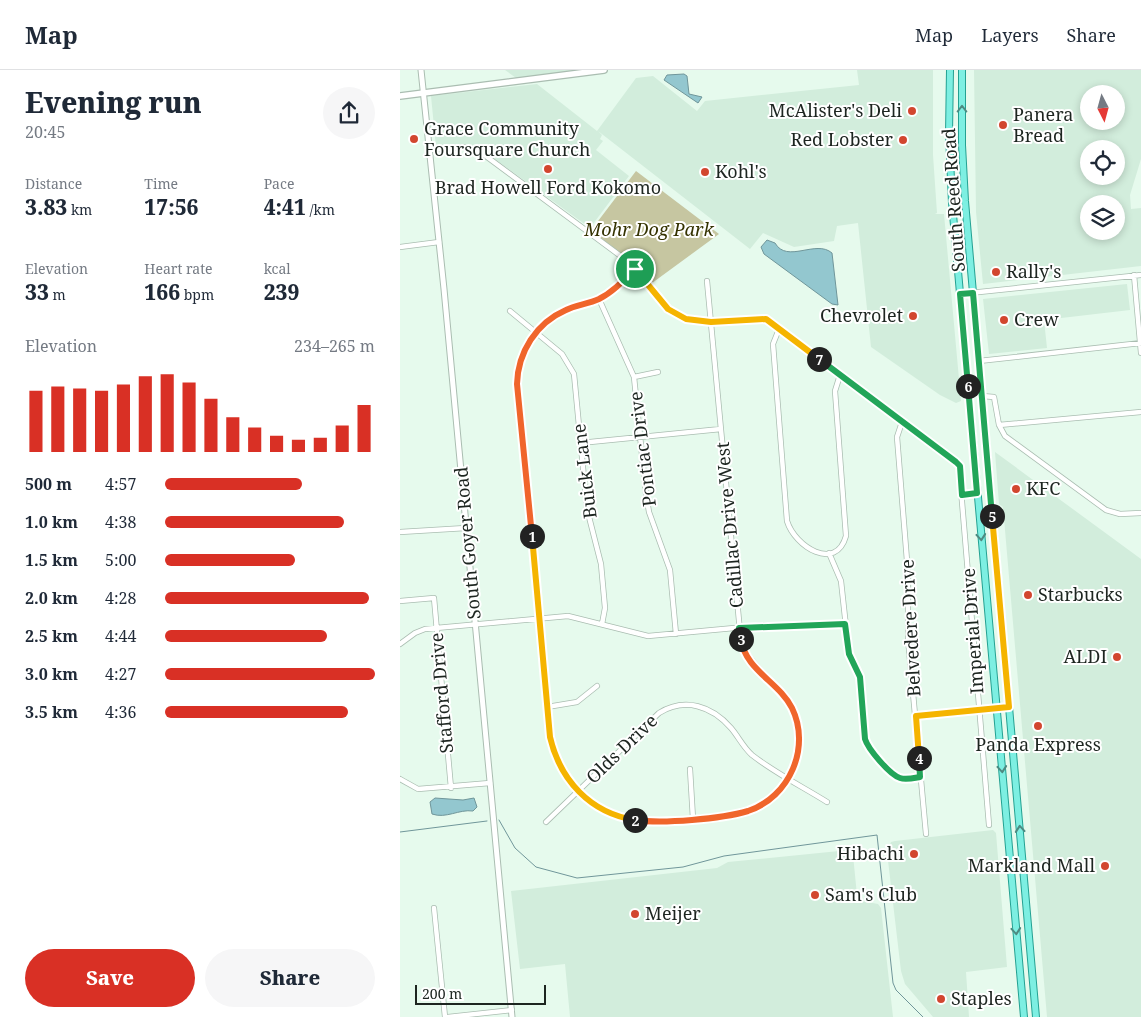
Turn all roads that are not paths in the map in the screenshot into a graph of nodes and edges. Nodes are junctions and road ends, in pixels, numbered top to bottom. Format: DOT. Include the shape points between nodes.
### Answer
graph roads {
  1 [pos="421,70"];
  2 [pos="604,70"];
  3 [pos="950,70"];
  4 [pos="962,70"];
  5 [pos="423,93"];
  6 [pos="400,96"];
  7 [pos="430,150"];
  8 [pos="439,242"];
  9 [pos="400,247"];
  10 [pos="635,269"];
  11 [pos="1141,274"];
  12 [pos="1134,275"];
  13 [pos="708,281"];
  14 [pos="973,293"];
  15 [pos="960,294"];
  16 [pos="599,299"];
  17 [pos="510,311"];
  18 [pos="711,322"];
  19 [pos="779,329"];
  20 [pos="536,332"];
  21 [pos="1140,343"];
  22 [pos="1141,353"];
  23 [pos="979,361"];
  24 [pos="658,372"];
  25 [pos="840,375"];
  26 [pos="634,377"];
  27 [pos="982,396"];
  28 [pos="1141,412"];
  29 [pos="902,422"];
  30 [pos="999,425"];
  31 [pos="721,429"];
  32 [pos="640,437"];
  33 [pos="580,443"];
  34 [pos="977,493"];
  35 [pos="962,495"];
  36 [pos="1141,513"];
  37 [pos="466,528"];
  38 [pos="400,532"];
  39 [pos="829,553"];
  40 [pos="400,601"];
  41 [pos="539,617"];
  42 [pos="475,623"];
  43 [pos="602,624"];
  44 [pos="845,624"];
  45 [pos="436,628"];
  46 [pos="739,628"];
  47 [pos="676,634"];
  48 [pos="400,644"];
  49 [pos="597,686"];
  50 [pos="547,707"];
  51 [pos="1009,707"];
  52 [pos="996,708"];
  53 [pos="979,710"];
  54 [pos="916,716"];
  55 [pos="690,769"];
  56 [pos="920,777"];
  57 [pos="789,778"];
  58 [pos="400,779"];
  59 [pos="490,783"];
  60 [pos="451,788"];
  61 [pos="578,792"];
  62 [pos="827,802"];
  63 [pos="693,819"];
  64 [pos="546,822"];
  65 [pos="989,825"];
  66 [pos="926,834"];
  67 [pos="434,908"];
  68 [pos="512,1010"];
  69 [pos="446,1017"];
  70 [pos="512,1017"];
  71 [pos="1024,1017"];
  72 [pos="1036,1017"];
  1 -- 5 [label="street, South Goyer Road"];
  2 -- 5 [label="main road"];
  3 -- 15 [label="main road, South Reed Road" via="950,158"];
  14 -- 4 [label="main road, South Reed Road, one-way" via="962,145"];
  5 -- 6 [label="main road"];
  5 -- 7 [label="street, South Goyer Road"];
  7 -- 8 [label="street, South Goyer Road"];
  7 -- 10 [label="street" via="463,147 479,151"];
  8 -- 9 [label="street"];
  8 -- 37 [label="street, South Goyer Road"];
  10 -- 16 [label="street"];
  10 -- 18 [label="street" via="668,309 686,319"];
  11 -- 12 [label="street"];
  12 -- 14 [label="street"];
  12 -- 21 [label="street"];
  13 -- 18 [label="street, Cadillac Drive West"];
  14 -- 15 [label="street"];
  14 -- 23 [label="main road, South Reed Road"];
  15 -- 34 [label="main road, South Reed Road"];
  16 -- 20 [label="street" via="565,310"];
  16 -- 26 [label="street, Pontiac Drive"];
  17 -- 20 [label="street, Buick Lane"];
  18 -- 19 [label="street" via="762,318"];
  18 -- 31 [label="street, Cadillac Drive West"];
  19 -- 25 [label="street"];
  19 -- 39 [label="street" via="773,344 787,521 799,542 820,553"];
  20 -- 33 [label="street, Buick Lane" via="562,354 571,367"];
  20 -- 41 [label="street" via="520,362 517,384"];
  21 -- 22 [label="street"];
  21 -- 23 [label="street"];
  23 -- 27 [label="main road, South Reed Road"];
  24 -- 26 [label="street"];
  25 -- 29 [label="street"];
  25 -- 39 [label="street" via="835,391 846,536 841,546"];
  26 -- 32 [label="street, Pontiac Drive"];
  27 -- 30 [label="street" via="994,397"];
  27 -- 51 [label="main road, South Reed Road"];
  28 -- 30 [label="street"];
  29 -- 35 [label="street, Imperial Drive" via="956,462 960,468"];
  29 -- 54 [label="street, Belvedere Drive" via="898,437 908,574 908,640"];
  30 -- 36 [label="street" via="1004,436 1106,510 1120,514"];
  31 -- 32 [label="street"];
  31 -- 46 [label="street, Cadillac Drive West"];
  32 -- 33 [label="street"];
  32 -- 47 [label="street, Pontiac Drive" via="649,512 670,570"];
  33 -- 43 [label="street, Buick Lane" via="587,509 601,564 605,608"];
  34 -- 35 [label="street"];
  34 -- 52 [label="main road, South Reed Road, one-way"];
  35 -- 53 [label="street, Imperial Drive"];
  37 -- 38 [label="street"];
  37 -- 42 [label="street, South Goyer Road"];
  39 -- 44 [label="street" via="841,581"];
  40 -- 45 [label="street, Stafford Drive" via="434,598"];
  41 -- 42 [label="street"];
  41 -- 43 [label="street" via="568,616"];
  41 -- 50 [label="street"];
  42 -- 45 [label="street"];
  42 -- 59 [label="street, South Goyer Road"];
  43 -- 47 [label="street" via="648,636"];
  44 -- 46 [label="street"];
  44 -- 56 [label="street" via="849,654 860,677 867,746 899,778"];
  45 -- 48 [label="street" via="415,632"];
  45 -- 60 [label="street, Stafford Drive"];
  46 -- 47 [label="street"];
  46 -- 57 [label="street, Cadillac Drive West" via="747,657 784,696 797,720 799,750"];
  49 -- 50 [label="street" via="577,702"];
  50 -- 61 [label="street" via="554,751 561,768"];
  51 -- 52 [label="street"];
  72 -- 51 [label="main road, South Reed Road, one-way"];
  52 -- 53 [label="street"];
  52 -- 71 [label="main road, South Reed Road, one-way"];
  53 -- 54 [label="street"];
  53 -- 65 [label="street, Imperial Drive"];
  54 -- 56 [label="street, Belvedere Drive"];
  55 -- 63 [label="street"];
  56 -- 66 [label="street, Belvedere Drive"];
  57 -- 61 [label="street, Olds Drive" via="752,754 718,714 689,704 659,713"];
  57 -- 62 [label="street, Olds Drive"];
  57 -- 63 [label="street, Cadillac Drive West" via="778,792 755,808"];
  58 -- 60 [label="street" via="418,789"];
  59 -- 60 [label="street"];
  59 -- 68 [label="street, South Goyer Road"];
  61 -- 63 [label="street, Cadillac Drive West" via="607,812 624,818 642,821"];
  61 -- 64 [label="street, Olds Drive"];
  67 -- 69 [label="street"];
  68 -- 69 [label="street"];
  68 -- 70 [label="street, South Goyer Road"];
}
